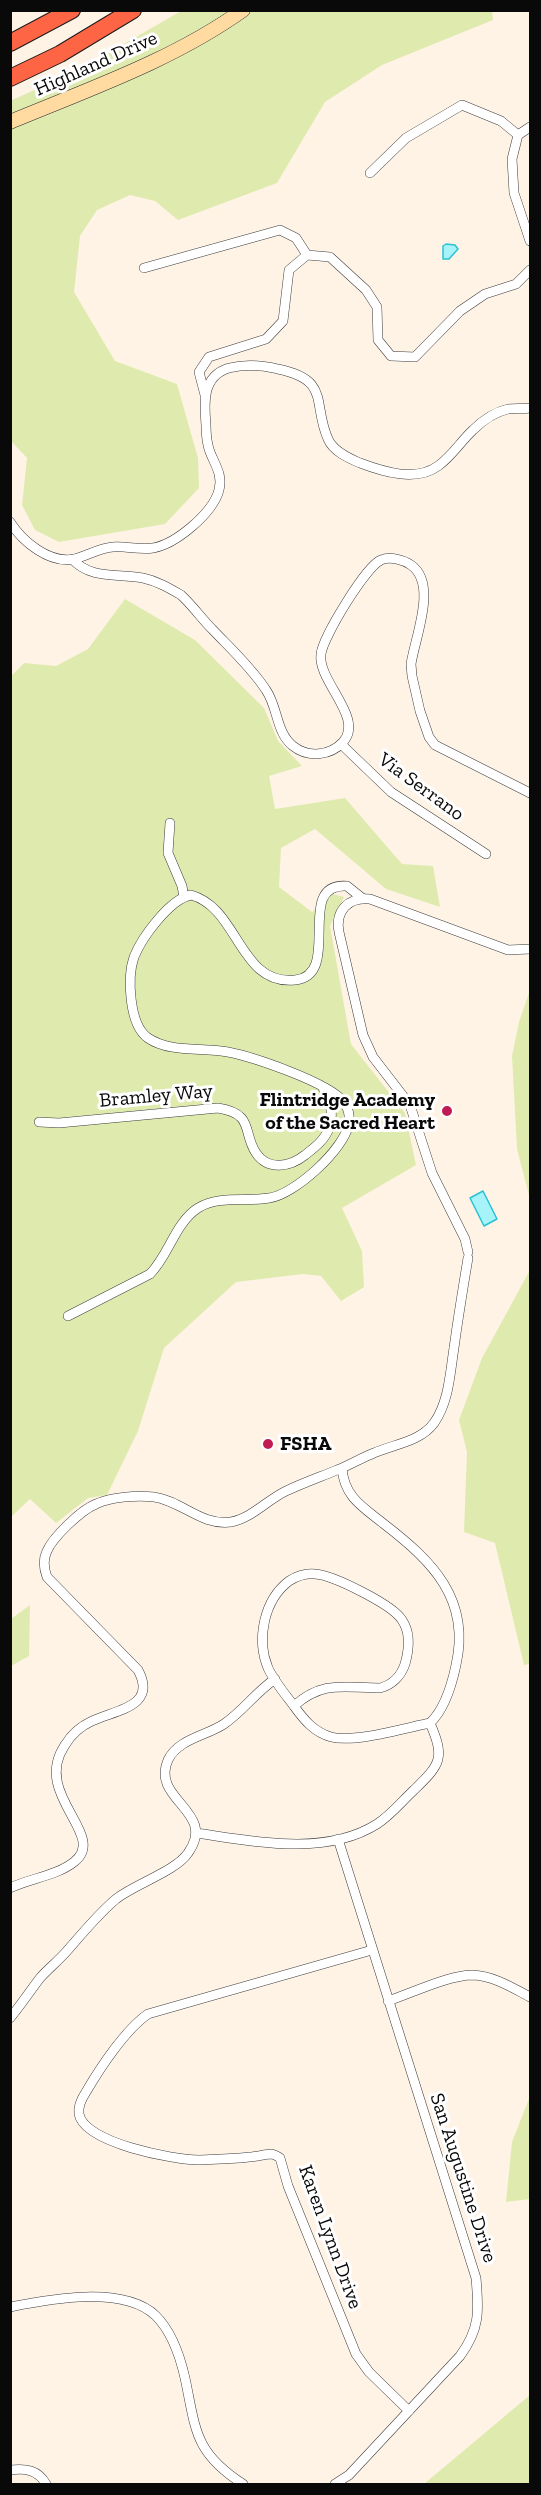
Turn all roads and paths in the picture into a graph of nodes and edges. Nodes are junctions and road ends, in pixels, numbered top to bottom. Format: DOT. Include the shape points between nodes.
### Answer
graph roads {
  1 [pos="72,10"];
  2 [pos="133,10"];
  3 [pos="243,10"];
  4 [pos="224,16"];
  5 [pos="10,43"];
  6 [pos="10,78"];
  7 [pos="10,123"];
  8 [pos="531,127"];
  9 [pos="518,135"];
  10 [pos="370,173"];
  11 [pos="531,241"];
  12 [pos="307,255"];
  13 [pos="144,268"];
  14 [pos="531,270"];
  15 [pos="205,395"];
  16 [pos="531,408"];
  17 [pos="10,522"];
  18 [pos="72,560"];
  19 [pos="341,744"];
  20 [pos="531,793"];
  21 [pos="170,824"];
  22 [pos="486,854"];
  23 [pos="184,897"];
  24 [pos="362,898"];
  25 [pos="531,949"];
  26 [pos="321,1087"];
  27 [pos="39,1122"];
  28 [pos="68,1317"];
  29 [pos="342,1468"];
  30 [pos="275,1679"];
  31 [pos="294,1706"];
  32 [pos="430,1723"];
  33 [pos="196,1833"];
  34 [pos="338,1839"];
  35 [pos="10,1888"];
  36 [pos="372,1950"];
  37 [pos="531,1996"];
  38 [pos="388,2001"];
  39 [pos="10,2018"];
  40 [pos="10,2307"];
  41 [pos="409,2411"];
  42 [pos="10,2470"];
  43 [pos="46,2484"];
  44 [pos="243,2484"];
  45 [pos="335,2484"];
  1 -- 5 [label="highway"];
  2 -- 6 [label="highway" via="60,54"];
  3 -- 4 [label="street, Highland Drive"];
  4 -- 7 [label="street, Highland Drive" via="152,62"];
  8 -- 9 [label="street"];
  9 -- 10 [label="street" via="501,121 462,105 406,138"];
  9 -- 11 [label="street" via="512,159 514,193"];
  12 -- 13 [label="street" via="296,238 280,230"];
  12 -- 14 [label="street" via="330,257 366,290 377,307 378,340 391,356 415,357 460,311 485,294 516,284"];
  12 -- 15 [label="street" via="289,270 283,321 266,339 209,357 199,372"];
  15 -- 16 [label="street" via="216,374 228,369 267,366 299,375 315,389 328,440 335,449 363,464 414,475 438,466 493,415 507,409"];
  15 -- 18 [label="street" via="209,451 220,476 218,496 210,508 180,537 165,545 150,549 111,547"];
  17 -- 18 [label="street" via="30,545 51,556"];
  18 -- 19 [label="street" via="89,572 158,582 181,596 266,690 285,739 292,746 301,752 319,754"];
  19 -- 20 [label="street" via="346,738 346,712 322,666 321,655 331,629 368,569 381,560 401,560 418,572 425,586 411,664 429,737 443,750"];
  19 -- 22 [label="street, Via Serrano" via="391,792"];
  21 -- 23 [label="street" via="168,853"];
  23 -- 24 [label="street" via="198,897 214,907 262,973 292,981 309,976 317,964 320,908 328,892 347,886"];
  23 -- 26 [label="street" via="168,908 135,956 131,977 133,1014 140,1030 154,1042 244,1056"];
  24 -- 25 [label="street" via="508,950"];
  24 -- 29 [label="street" via="342,910 338,924 363,1035 374,1057 410,1105 432,1173 465,1239 468,1255 446,1395 435,1422 409,1441"];
  26 -- 27 [label="street, Bramley Way" via="331,1109 326,1136 292,1163 282,1166 261,1159 247,1125 225,1109"];
  26 -- 28 [label="street" via="342,1100 349,1115 343,1141 323,1163 279,1196 215,1201 195,1210 150,1274"];
  29 -- 32 [label="street" via="345,1487 355,1502 403,1539 451,1593 458,1622 458,1656 444,1701"];
  29 -- 35 [label="street" via="283,1492 234,1521 204,1519 155,1497 103,1501 76,1517 51,1545 44,1561 47,1577 138,1670 142,1688 132,1706 83,1726 59,1754 57,1785 83,1835 80,1856 51,1874"];
  30 -- 31 [label="street"];
  30 -- 31 [label="street" via="264,1650 266,1612 282,1587 294,1578 308,1574 331,1578 388,1607 402,1620 408,1635 408,1652 403,1669 393,1682 380,1688 327,1687"];
  30 -- 33 [label="street" via="222,1725 178,1746 168,1761 167,1784 171,1794 192,1816"];
  31 -- 32 [label="street" via="312,1728 340,1738"];
  32 -- 34 [label="street" via="440,1750 433,1772 377,1824"];
  33 -- 34 [label="street" via="294,1843"];
  33 -- 39 [label="street" via="183,1859 117,1898 87,1926"];
  34 -- 36 [label="street, San Augustine Drive"];
  36 -- 38 [label="street, San Augustine Drive"];
  36 -- 41 [label="street, Karen Lynn Drive" via="148,2014 136,2022 91,2084 79,2115 90,2129 156,2156 193,2160 271,2154 280,2158 356,2354"];
  37 -- 38 [label="street" via="495,1980 472,1975"];
  38 -- 41 [label="street, San Augustine Drive" via="476,2278 478,2299 472,2340"];
  40 -- 44 [label="street" via="103,2296 136,2304 156,2316 172,2339 193,2426 206,2453"];
  41 -- 45 [label="street, San Augustine Drive" via="349,2475"];
  42 -- 43 [label="street" via="31,2471 41,2475"];
}
